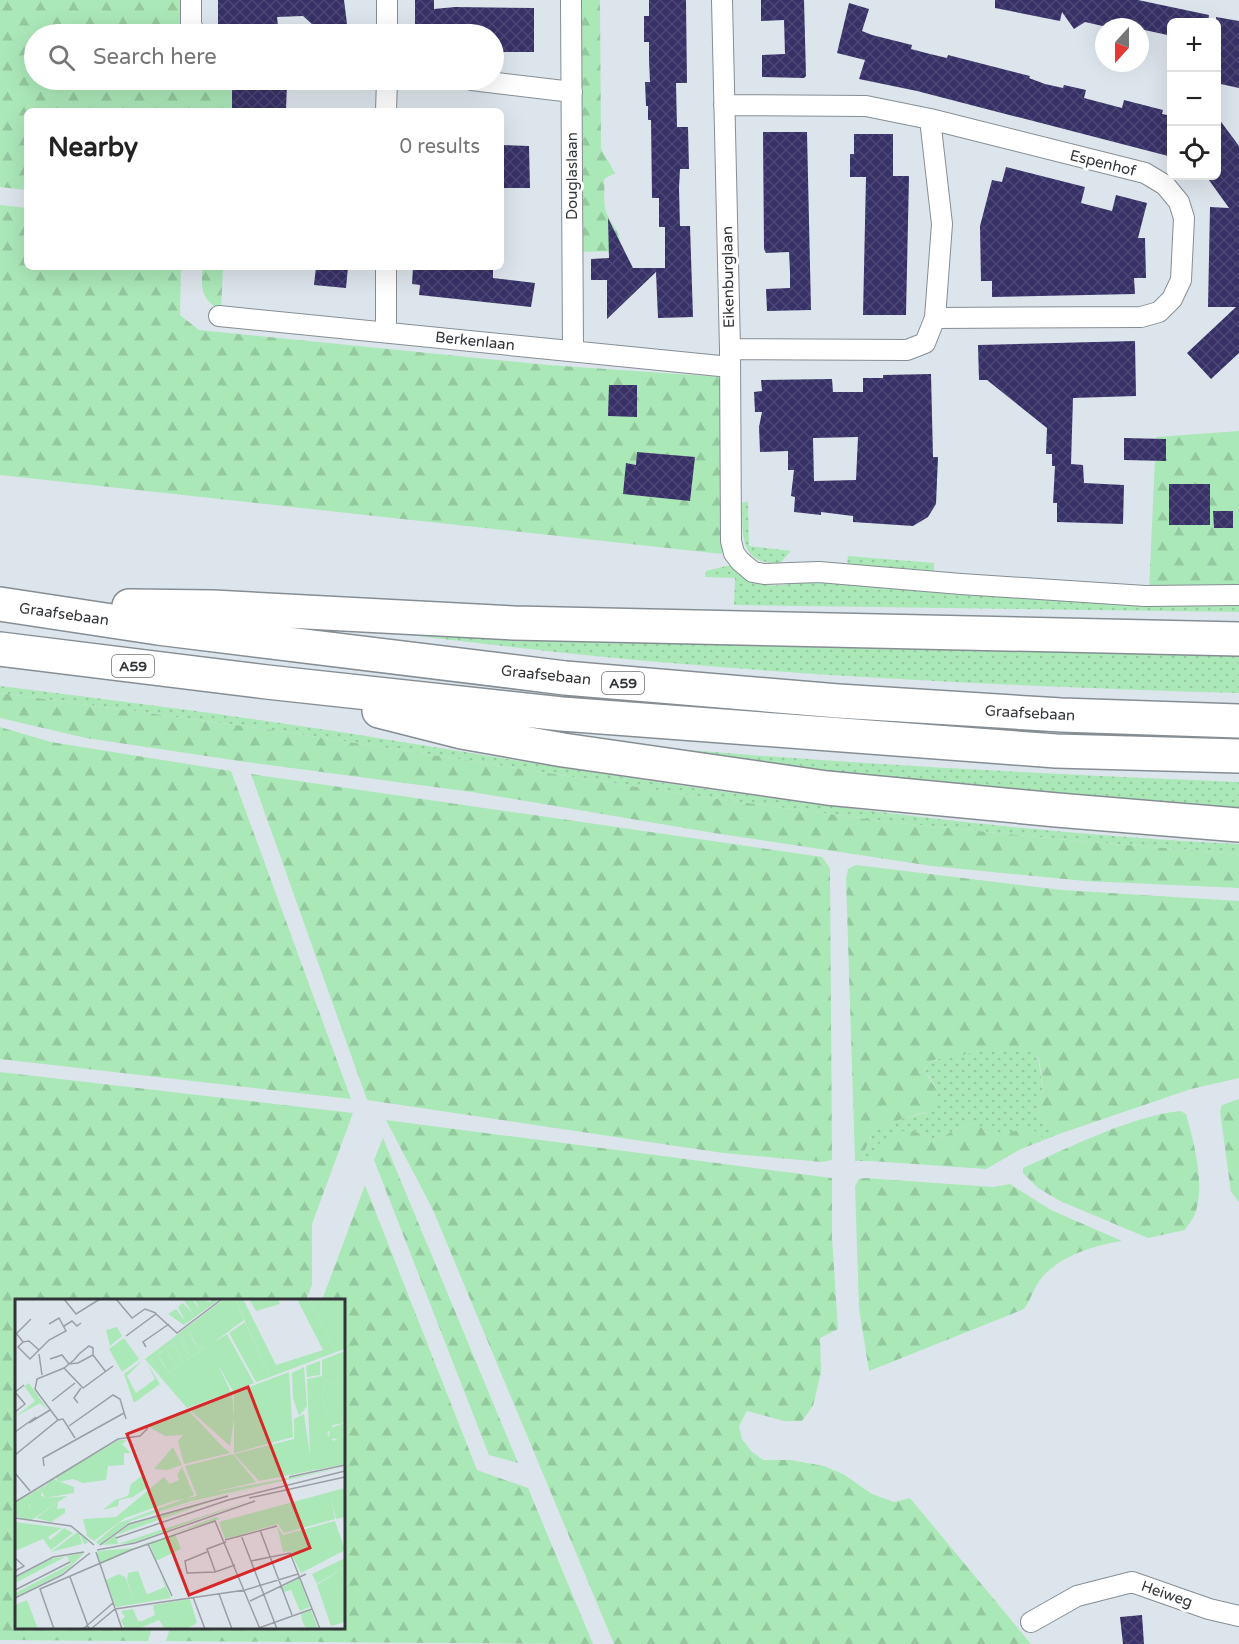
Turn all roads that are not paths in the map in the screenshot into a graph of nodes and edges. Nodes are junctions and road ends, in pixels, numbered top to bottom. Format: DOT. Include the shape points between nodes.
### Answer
graph roads {
  1 [pos="191,0"];
  2 [pos="387,0"];
  3 [pos="572,0"];
  4 [pos="722,0"];
  5 [pos="191,24"];
  6 [pos="387,24"];
  7 [pos="504,84"];
  8 [pos="387,90"];
  9 [pos="572,92"];
  10 [pos="724,105"];
  11 [pos="386,108"];
  12 [pos="930,119"];
  13 [pos="386,270"];
  14 [pos="219,316"];
  15 [pos="935,318"];
  16 [pos="386,332"];
  17 [pos="573,351"];
  18 [pos="730,358"];
  19 [pos="1239,595"];
  20 [pos="5,605"];
  21 [pos="1239,639"];
  22 [pos="0,649"];
  23 [pos="267,682"];
  24 [pos="1239,721"];
  25 [pos="1239,756"];
  26 [pos="1239,825"];
  27 [pos="1239,1616"];
  28 [pos="1030,1622"];
  1 -- 5 [label="street"];
  2 -- 6 [label="street"];
  3 -- 9 [label="street, Douglaslaan"];
  4 -- 10 [label="street, Eikenburglaan"];
  7 -- 9 [label="street"];
  8 -- 11 [label="street"];
  9 -- 17 [label="street, Douglaslaan"];
  10 -- 12 [label="street, Espenhof" via="866,106"];
  10 -- 18 [label="street, Eikenburglaan"];
  12 -- 15 [label="street" via="942,224"];
  12 -- 15 [label="street, Espenhof" via="1145,174 1165,185 1179,202 1184,218 1181,280 1172,299 1159,312 1140,317"];
  13 -- 16 [label="street"];
  14 -- 16 [label="street, Berkenlaan"];
  15 -- 18 [label="street" via="925,343 907,350"];
  16 -- 17 [label="street, Berkenlaan"];
  17 -- 18 [label="street, Berkenlaan"];
  18 -- 19 [label="street, Eikenburglaan" via="731,541 734,553 753,572 819,572 1133,595"];
  20 -- 21 [label="highway, A59" via="213,607 514,623"];
  20 -- 24 [label="highway, Graafsebaan / A59" via="158,628 565,678 1061,716"];
  22 -- 23 [label="highway, A59"];
  23 -- 25 [label="highway, A59" via="632,719 1056,751"];
  23 -- 26 [label="highway, A59" via="462,732 563,750 827,788"];
  27 -- 28 [label="street, Heiweg" via="1132,1582 1077,1596"];
}
